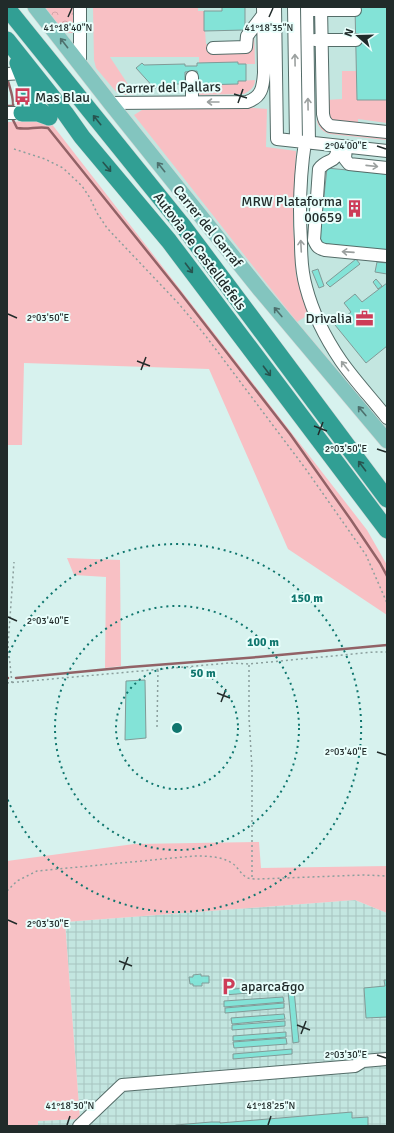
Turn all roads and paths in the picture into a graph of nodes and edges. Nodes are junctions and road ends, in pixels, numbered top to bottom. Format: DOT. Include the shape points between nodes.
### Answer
graph roads {
  1 [pos="35,7"];
  2 [pos="80,7"];
  3 [pos="275,7"];
  4 [pos="294,7"];
  5 [pos="7,8"];
  6 [pos="307,9"];
  7 [pos="321,9"];
  8 [pos="356,10"];
  9 [pos="263,11"];
  10 [pos="307,40"];
  11 [pos="322,40"];
  12 [pos="356,40"];
  13 [pos="7,41"];
  14 [pos="213,48"];
  15 [pos="80,63"];
  16 [pos="192,77"];
  17 [pos="19,78"];
  18 [pos="192,102"];
  19 [pos="110,103"];
  20 [pos="14,113"];
  21 [pos="49,117"];
  22 [pos="387,132"];
  23 [pos="82,137"];
  24 [pos="303,142"];
  25 [pos="342,146"];
  26 [pos="14,150"];
  27 [pos="387,151"];
  28 [pos="326,163"];
  29 [pos="349,164"];
  30 [pos="387,168"];
  31 [pos="387,256"];
  32 [pos="387,418"];
  33 [pos="387,441"];
  34 [pos="387,498"];
  35 [pos="386,530"];
  36 [pos="14,562"];
  37 [pos="387,603"];
  38 [pos="387,652"];
  39 [pos="249,664"];
  40 [pos="158,669"];
  41 [pos="7,683"];
  42 [pos="12,683"];
  43 [pos="157,727"];
  44 [pos="387,876"];
  45 [pos="252,879"];
  46 [pos="7,891"];
  47 [pos="387,1059"];
  48 [pos="80,1126"];
  15 -- 1 [label="main road, Carrer del Garraf, one-way"];
  2 -- 15 [label="street"];
  3 -- 24 [label="street" via="277,139"];
  24 -- 4 [label="street, one-way"];
  34 -- 5 [label="highway, Autovia de Castelldefels, one-way" via="183,226"];
  6 -- 7 [label="street"];
  6 -- 10 [label="street"];
  7 -- 8 [label="street"];
  7 -- 11 [label="street"];
  9 -- 14 [label="street" via="247,36 246,47"];
  9 -- 18 [label="street, Carrer del Pallars, one-way" via="264,73 261,91 257,97 247,102"];
  10 -- 11 [label="street"];
  24 -- 10 [label="street, one-way"];
  11 -- 12 [label="street"];
  11 -- 22 [label="street" via="323,114 326,123 330,126"];
  13 -- 17 [label="highway"];
  13 -- 23 [label="highway, Autovia de Castelldefels"];
  15 -- 19 [label="main road, Carrer del Garraf"];
  16 -- 18 [label="street"];
  17 -- 20 [label="highway" via="30,102 26,111"];
  17 -- 21 [label="highway" via="34,103"];
  18 -- 19 [label="street, Carrer del Pallars"];
  33 -- 19 [label="main road, Carrer del Garraf, one-way" via="260,290"];
  20 -- 21 [label="highway" via="38,113"];
  21 -- 23 [label="highway"];
  23 -- 35 [label="highway, Autovia de Castelldefels, one-way" via="169,241"];
  24 -- 25 [label="street"];
  32 -- 24 [label="street, one-way" via="341,362 317,320 306,286 300,230"];
  25 -- 27 [label="street"];
  25 -- 28 [label="street" via="335,158"];
  25 -- 29 [label="street"];
  26 -- 37 [label="path" via="57,164 82,186 107,228 205,335 305,468 366,555"];
  28 -- 29 [label="street"];
  31 -- 28 [label="street, one-way" via="318,248 314,240 319,172 320,166"];
  29 -- 30 [label="street, one-way"];
  36 -- 42 [label="path" via="8,645"];
  38 -- 39 [label="path"];
  39 -- 40 [label="path" via="229,663"];
  39 -- 45 [label="path"];
  40 -- 42 [label="path"];
  40 -- 43 [label="path"];
  41 -- 42 [label="path"];
  44 -- 45 [label="path"];
  45 -- 46 [label="path" via="224,859 194,856 37,871 17,881"];
  47 -- 48 [label="street" via="363,1061 355,1066 122,1085"];
}
